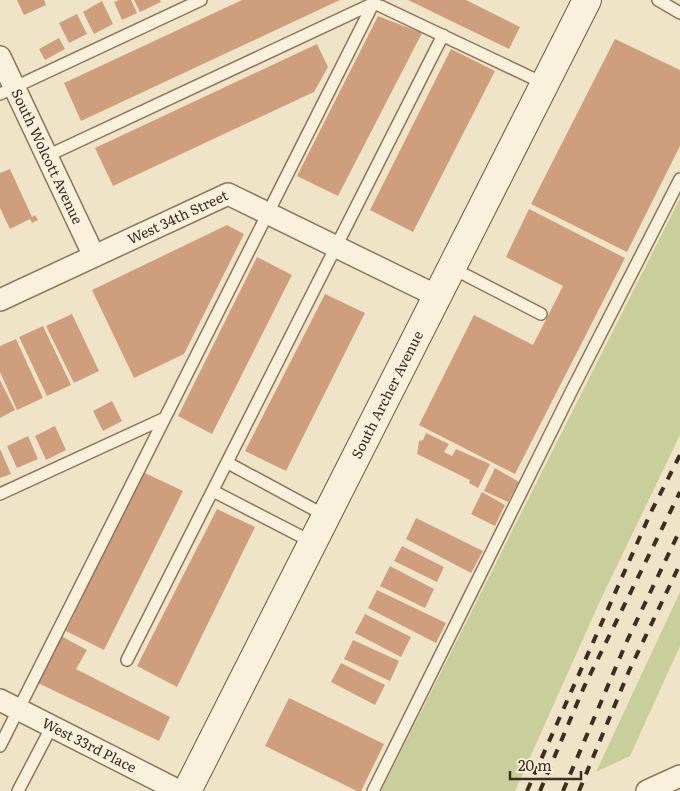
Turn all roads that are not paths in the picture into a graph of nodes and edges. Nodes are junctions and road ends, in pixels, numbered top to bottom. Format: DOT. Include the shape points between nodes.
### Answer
graph roads {
  1 [pos="201,0"];
  2 [pos="587,0"];
  3 [pos="658,0"];
  4 [pos="374,2"];
  5 [pos="680,13"];
  6 [pos="443,35"];
  7 [pos="0,57"];
  8 [pos="544,84"];
  9 [pos="7,91"];
  10 [pos="47,156"];
  11 [pos="680,179"];
  12 [pos="267,214"];
  13 [pos="335,247"];
  14 [pos="94,256"];
  15 [pos="452,268"];
  16 [pos="437,296"];
  17 [pos="0,300"];
  18 [pos="541,314"];
  19 [pos="165,418"];
  20 [pos="228,462"];
  21 [pos="213,491"];
  22 [pos="0,494"];
  23 [pos="326,516"];
  24 [pos="312,542"];
  25 [pos="127,660"];
  26 [pos="9,704"];
  27 [pos="52,726"];
  28 [pos="0,746"];
  29 [pos="680,776"];
  30 [pos="18,791"];
  31 [pos="179,791"];
  32 [pos="187,791"];
  33 [pos="373,791"];
  34 [pos="648,791"];
  1 -- 9 [label="lane"];
  2 -- 8 [label="main road, South Archer Avenue"];
  3 -- 5 [label="lane"];
  4 -- 6 [label="lane"];
  4 -- 10 [label="lane"];
  4 -- 12 [label="lane"];
  6 -- 8 [label="lane"];
  6 -- 13 [label="lane"];
  7 -- 9 [label="street, South Wolcott Avenue"];
  8 -- 15 [label="main road, South Archer Avenue"];
  9 -- 10 [label="street, South Wolcott Avenue"];
  10 -- 14 [label="street, South Wolcott Avenue"];
  11 -- 33 [label="lane"];
  12 -- 13 [label="street, West 34th Street"];
  12 -- 14 [label="street, West 34th Street" via="228,194"];
  12 -- 19 [label="lane"];
  13 -- 16 [label="street, West 34th Street"];
  13 -- 20 [label="lane"];
  14 -- 17 [label="street, West 34th Street"];
  15 -- 16 [label="main road, South Archer Avenue"];
  15 -- 18 [label="lane"];
  16 -- 23 [label="main road, South Archer Avenue"];
  19 -- 22 [label="lane"];
  19 -- 26 [label="lane"];
  20 -- 21 [label="lane"];
  20 -- 23 [label="lane"];
  21 -- 24 [label="lane"];
  21 -- 25 [label="lane"];
  23 -- 24 [label="main road, South Archer Avenue"];
  24 -- 32 [label="main road, South Archer Avenue"];
  26 -- 27 [label="street, West 33rd Place"];
  26 -- 28 [label="lane"];
  27 -- 30 [label="lane"];
  27 -- 31 [label="street, West 33rd Place"];
  29 -- 34 [label="street"];
}
